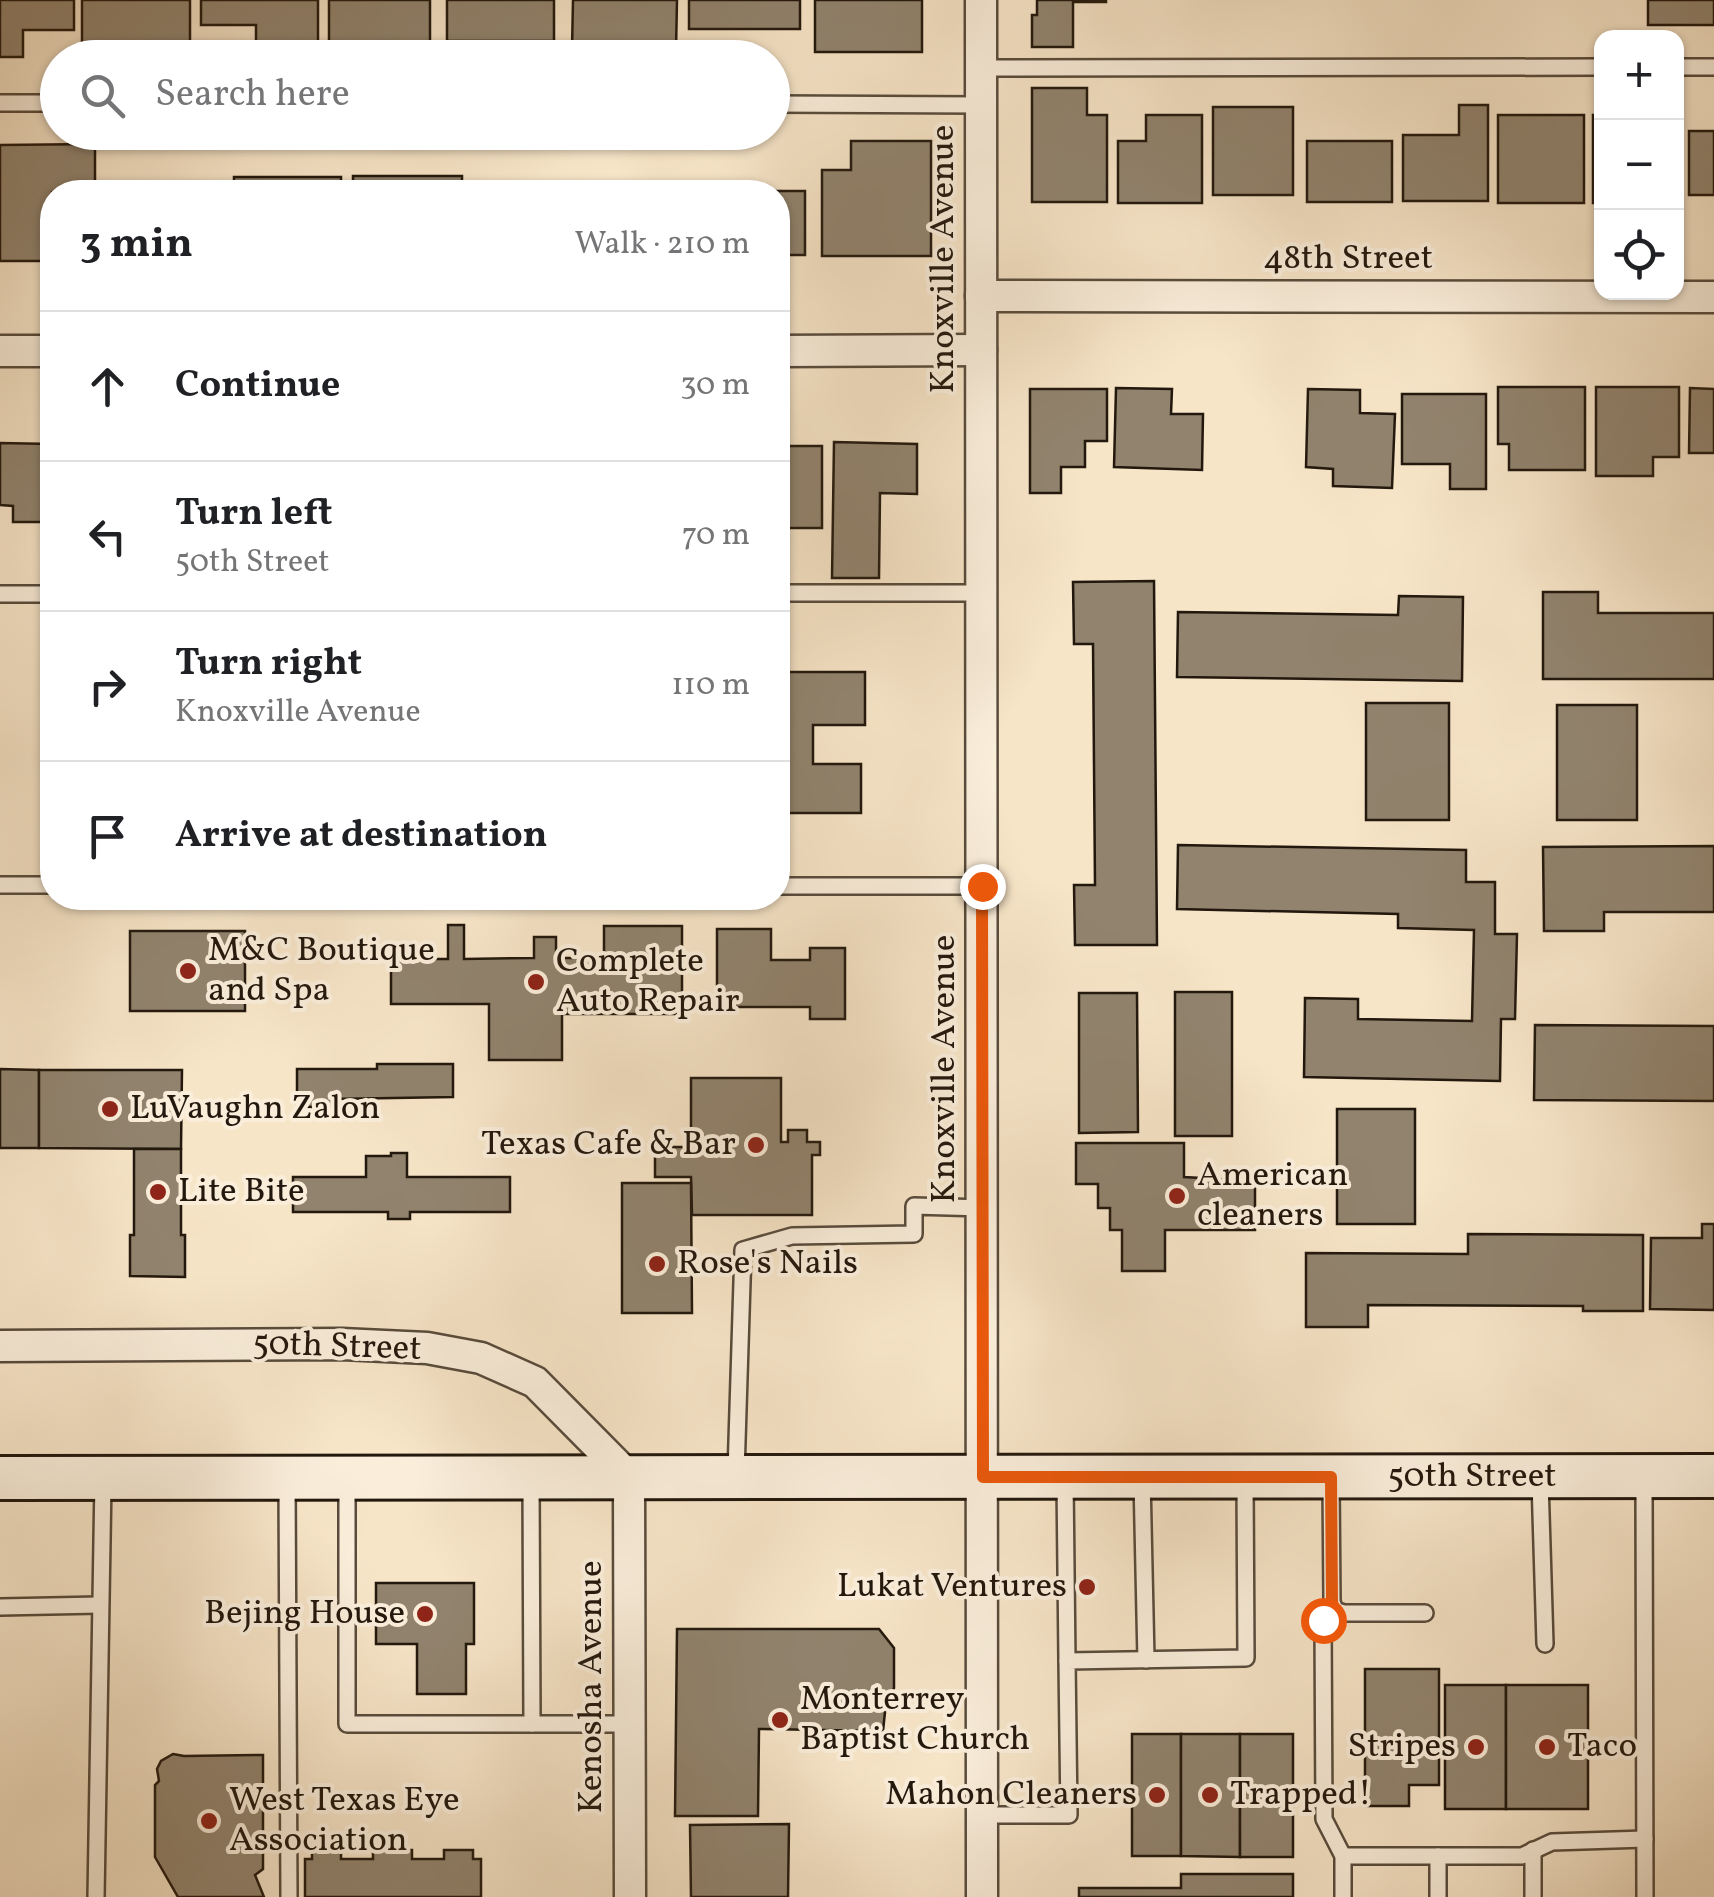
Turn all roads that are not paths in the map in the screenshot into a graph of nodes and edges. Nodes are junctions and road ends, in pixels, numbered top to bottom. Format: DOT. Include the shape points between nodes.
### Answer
graph roads {
  1 [pos="981,0"];
  2 [pos="1594,67"];
  3 [pos="1684,67"];
  4 [pos="1714,67"];
  5 [pos="981,68"];
  6 [pos="0,104"];
  7 [pos="40,104"];
  8 [pos="790,104"];
  9 [pos="981,104"];
  10 [pos="981,296"];
  11 [pos="1714,297"];
  12 [pos="790,350"];
  13 [pos="981,350"];
  14 [pos="0,351"];
  15 [pos="40,351"];
  16 [pos="790,593"];
  17 [pos="982,593"];
  18 [pos="0,594"];
  19 [pos="40,594"];
  20 [pos="0,885"];
  21 [pos="40,885"];
  22 [pos="790,886"];
  23 [pos="982,886"];
  24 [pos="983,1208"];
  25 [pos="0,1346"];
  26 [pos="1644,1476"];
  27 [pos="1714,1476"];
  28 [pos="103,1477"];
  29 [pos="287,1477"];
  30 [pos="346,1477"];
  31 [pos="531,1477"];
  32 [pos="629,1477"];
  33 [pos="736,1477"];
  34 [pos="983,1477"];
  35 [pos="1065,1477"];
  36 [pos="1142,1477"];
  37 [pos="1244,1477"];
  38 [pos="1331,1477"];
  39 [pos="1540,1477"];
  40 [pos="0,1478"];
  41 [pos="100,1605"];
  42 [pos="0,1607"];
  43 [pos="1334,1610"];
  44 [pos="1425,1613"];
  45 [pos="1545,1644"];
  46 [pos="1146,1660"];
  47 [pos="1067,1661"];
  48 [pos="532,1724"];
  49 [pos="630,1724"];
  50 [pos="982,1814"];
  51 [pos="1645,1839"];
  52 [pos="1533,1850"];
  53 [pos="1343,1856"];
  54 [pos="1438,1856"];
  55 [pos="96,1897"];
  56 [pos="289,1897"];
  57 [pos="630,1897"];
  58 [pos="982,1897"];
  59 [pos="1343,1897"];
  60 [pos="1438,1897"];
  61 [pos="1533,1897"];
  62 [pos="1645,1897"];
  1 -- 5 [label="street, Knoxville Avenue"];
  2 -- 5 [label="lane"];
  3 -- 4 [label="lane"];
  5 -- 9 [label="street, Knoxville Avenue"];
  6 -- 7 [label="lane"];
  8 -- 9 [label="lane"];
  9 -- 10 [label="street, Knoxville Avenue"];
  10 -- 11 [label="street, 48th Street"];
  10 -- 13 [label="street, Knoxville Avenue"];
  12 -- 13 [label="street"];
  13 -- 17 [label="street, Knoxville Avenue"];
  14 -- 15 [label="street"];
  16 -- 17 [label="lane"];
  17 -- 23 [label="street, Knoxville Avenue"];
  18 -- 19 [label="lane"];
  20 -- 21 [label="lane"];
  22 -- 23 [label="lane"];
  23 -- 24 [label="street, Knoxville Avenue"];
  24 -- 33 [label="lane" via="914,1206 914,1234 792,1236 744,1250"];
  24 -- 34 [label="street, Knoxville Avenue"];
  25 -- 32 [label="street, 50th Street" via="342,1344 481,1358 535,1382"];
  26 -- 27 [label="main road, 50th Street"];
  26 -- 39 [label="main road, 50th Street"];
  26 -- 51 [label="lane"];
  28 -- 29 [label="main road, 50th Street"];
  28 -- 40 [label="main road, 50th Street"];
  28 -- 41 [label="lane"];
  29 -- 30 [label="main road, 50th Street"];
  29 -- 56 [label="lane"];
  30 -- 31 [label="main road, 50th Street"];
  30 -- 48 [label="lane" via="346,1724"];
  31 -- 32 [label="main road, 50th Street"];
  31 -- 48 [label="lane"];
  32 -- 33 [label="main road, 50th Street"];
  32 -- 49 [label="street, Kenosha Avenue"];
  33 -- 34 [label="main road, 50th Street"];
  34 -- 35 [label="main road, 50th Street"];
  34 -- 50 [label="street, Knoxville Avenue"];
  35 -- 36 [label="main road, 50th Street"];
  35 -- 47 [label="lane"];
  36 -- 37 [label="main road, 50th Street"];
  36 -- 46 [label="lane"];
  37 -- 38 [label="main road, 50th Street"];
  37 -- 46 [label="lane" via="1246,1658"];
  38 -- 39 [label="main road, 50th Street"];
  38 -- 43 [label="lane"];
  39 -- 45 [label="lane"];
  41 -- 42 [label="lane"];
  41 -- 55 [label="lane"];
  43 -- 44 [label="lane"];
  43 -- 53 [label="lane" via="1323,1620 1324,1819"];
  46 -- 47 [label="lane"];
  47 -- 50 [label="lane" via="1068,1814"];
  48 -- 49 [label="lane"];
  49 -- 57 [label="street, Kenosha Avenue"];
  50 -- 58 [label="street, Knoxville Avenue"];
  51 -- 52 [label="lane" via="1552,1842"];
  51 -- 62 [label="lane"];
  52 -- 54 [label="lane" via="1522,1856"];
  52 -- 61 [label="lane"];
  53 -- 54 [label="lane"];
  53 -- 59 [label="lane"];
  54 -- 60 [label="lane"];
}
